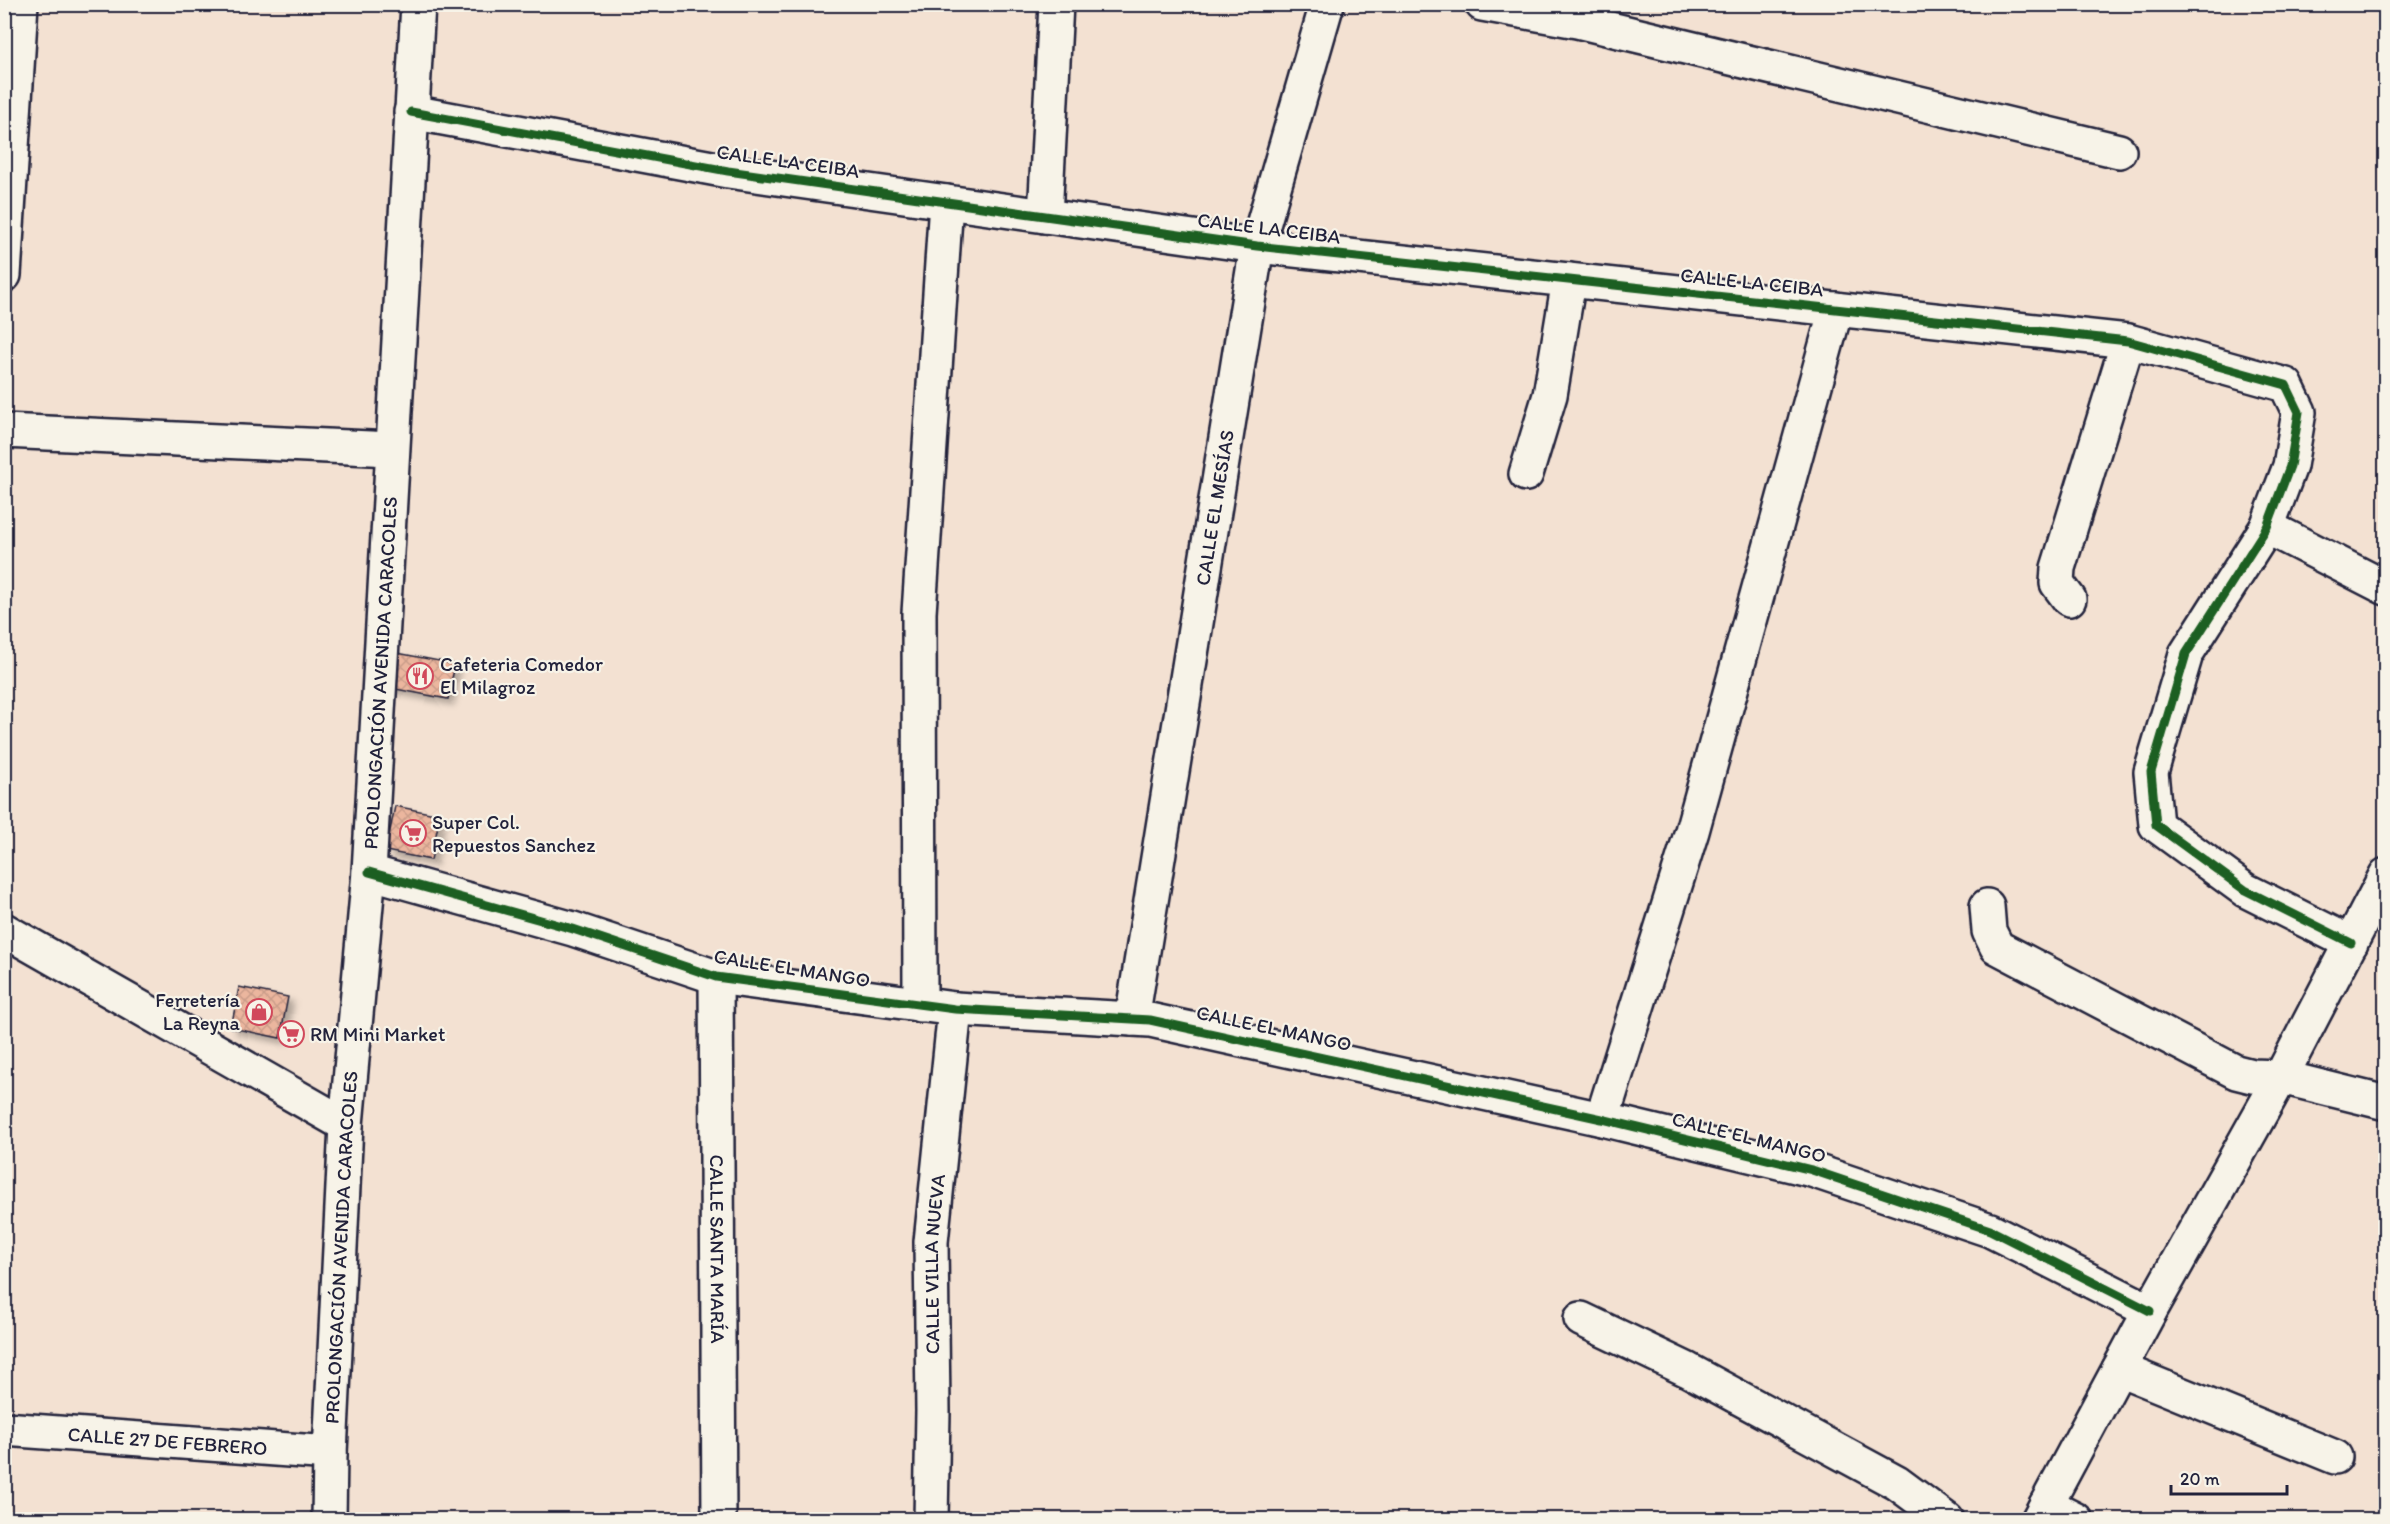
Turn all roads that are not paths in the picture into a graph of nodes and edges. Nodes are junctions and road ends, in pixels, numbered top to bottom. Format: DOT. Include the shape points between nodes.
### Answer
graph roads {
  1 [pos="21,4"];
  2 [pos="418,4"];
  3 [pos="1056,4"];
  4 [pos="1327,4"];
  5 [pos="1482,4"];
  6 [pos="411,112"];
  7 [pos="2119,151"];
  8 [pos="946,202"];
  9 [pos="1045,216"];
  10 [pos="1257,246"];
  11 [pos="4,275"];
  12 [pos="1569,280"];
  13 [pos="1836,309"];
  14 [pos="2128,341"];
  15 [pos="4,431"];
  16 [pos="392,449"];
  17 [pos="1526,474"];
  18 [pos="2267,527"];
  19 [pos="2385,588"];
  20 [pos="2069,599"];
  21 [pos="369,872"];
  22 [pos="2384,882"];
  23 [pos="1987,906"];
  24 [pos="4,930"];
  25 [pos="2351,944"];
  26 [pos="716,977"];
  27 [pos="920,1005"];
  28 [pos="955,1009"];
  29 [pos="1132,1019"];
  30 [pos="2282,1077"];
  31 [pos="2385,1103"];
  32 [pos="1602,1119"];
  33 [pos="346,1125"];
  34 [pos="2150,1311"];
  35 [pos="1581,1319"];
  36 [pos="2119,1370"];
  37 [pos="4,1429"];
  38 [pos="330,1454"];
  39 [pos="2335,1457"];
  40 [pos="2042,1512"];
  41 [pos="329,1520"];
  42 [pos="719,1520"];
  43 [pos="931,1520"];
  44 [pos="1947,1520"];
  45 [pos="2076,1520"];
  1 -- 11 [label="street"];
  2 -- 6 [label="street, PROLONGACIÓN AVENIDA CARACOLES"];
  3 -- 9 [label="street"];
  4 -- 10 [label="street, CALLE EL MESÍAS"];
  5 -- 7 [label="street" via="1600,26"];
  6 -- 8 [label="street, CALLE LA CEIBA" via="729,171"];
  6 -- 16 [label="street, PROLONGACIÓN AVENIDA CARACOLES"];
  8 -- 9 [label="street, CALLE LA CEIBA"];
  8 -- 27 [label="street" via="919,614"];
  9 -- 10 [label="street, CALLE LA CEIBA"];
  10 -- 12 [label="street, CALLE LA CEIBA"];
  10 -- 29 [label="street, CALLE EL MESÍAS"];
  12 -- 13 [label="street, CALLE LA CEIBA"];
  12 -- 17 [label="street" via="1550,395"];
  13 -- 14 [label="street, CALLE LA CEIBA"];
  13 -- 32 [label="street" via="1692,831"];
  14 -- 18 [label="street, CALLE LA CEIBA" via="2286,385 2299,412 2290,466"];
  14 -- 20 [label="street" via="2058,568 2057,583"];
  15 -- 16 [label="street"];
  16 -- 21 [label="street, PROLONGACIÓN AVENIDA CARACOLES"];
  18 -- 19 [label="street"];
  18 -- 25 [label="street, CALLE LA CEIBA" via="2186,654 2151,772 2156,825 2245,890"];
  21 -- 26 [label="street, CALLE EL MANGO" via="573,929"];
  21 -- 33 [label="street, PROLONGACIÓN AVENIDA CARACOLES"];
  22 -- 25 [label="street"];
  23 -- 30 [label="street" via="1989,931 1997,947 2211,1061 2252,1076"];
  24 -- 33 [label="street"];
  25 -- 30 [label="street"];
  26 -- 27 [label="street, CALLE EL MANGO"];
  26 -- 42 [label="street, CALLE SANTA MARÍA"];
  27 -- 28 [label="street, CALLE EL MANGO"];
  28 -- 29 [label="street, CALLE EL MANGO"];
  28 -- 43 [label="street, CALLE VILLA NUEVA" via="932,1242"];
  29 -- 32 [label="street, CALLE EL MANGO"];
  30 -- 31 [label="street"];
  30 -- 34 [label="street"];
  32 -- 34 [label="street, CALLE EL MANGO" via="1812,1170 1990,1230"];
  33 -- 38 [label="street, PROLONGACIÓN AVENIDA CARACOLES"];
  34 -- 36 [label="street"];
  35 -- 44 [label="street" via="1688,1370 1887,1477"];
  36 -- 39 [label="street"];
  36 -- 40 [label="street"];
  37 -- 38 [label="street, CALLE 27 DE FEBRERO"];
  38 -- 41 [label="street, PROLONGACIÓN AVENIDA CARACOLES"];
  40 -- 45 [label="street"];
}
